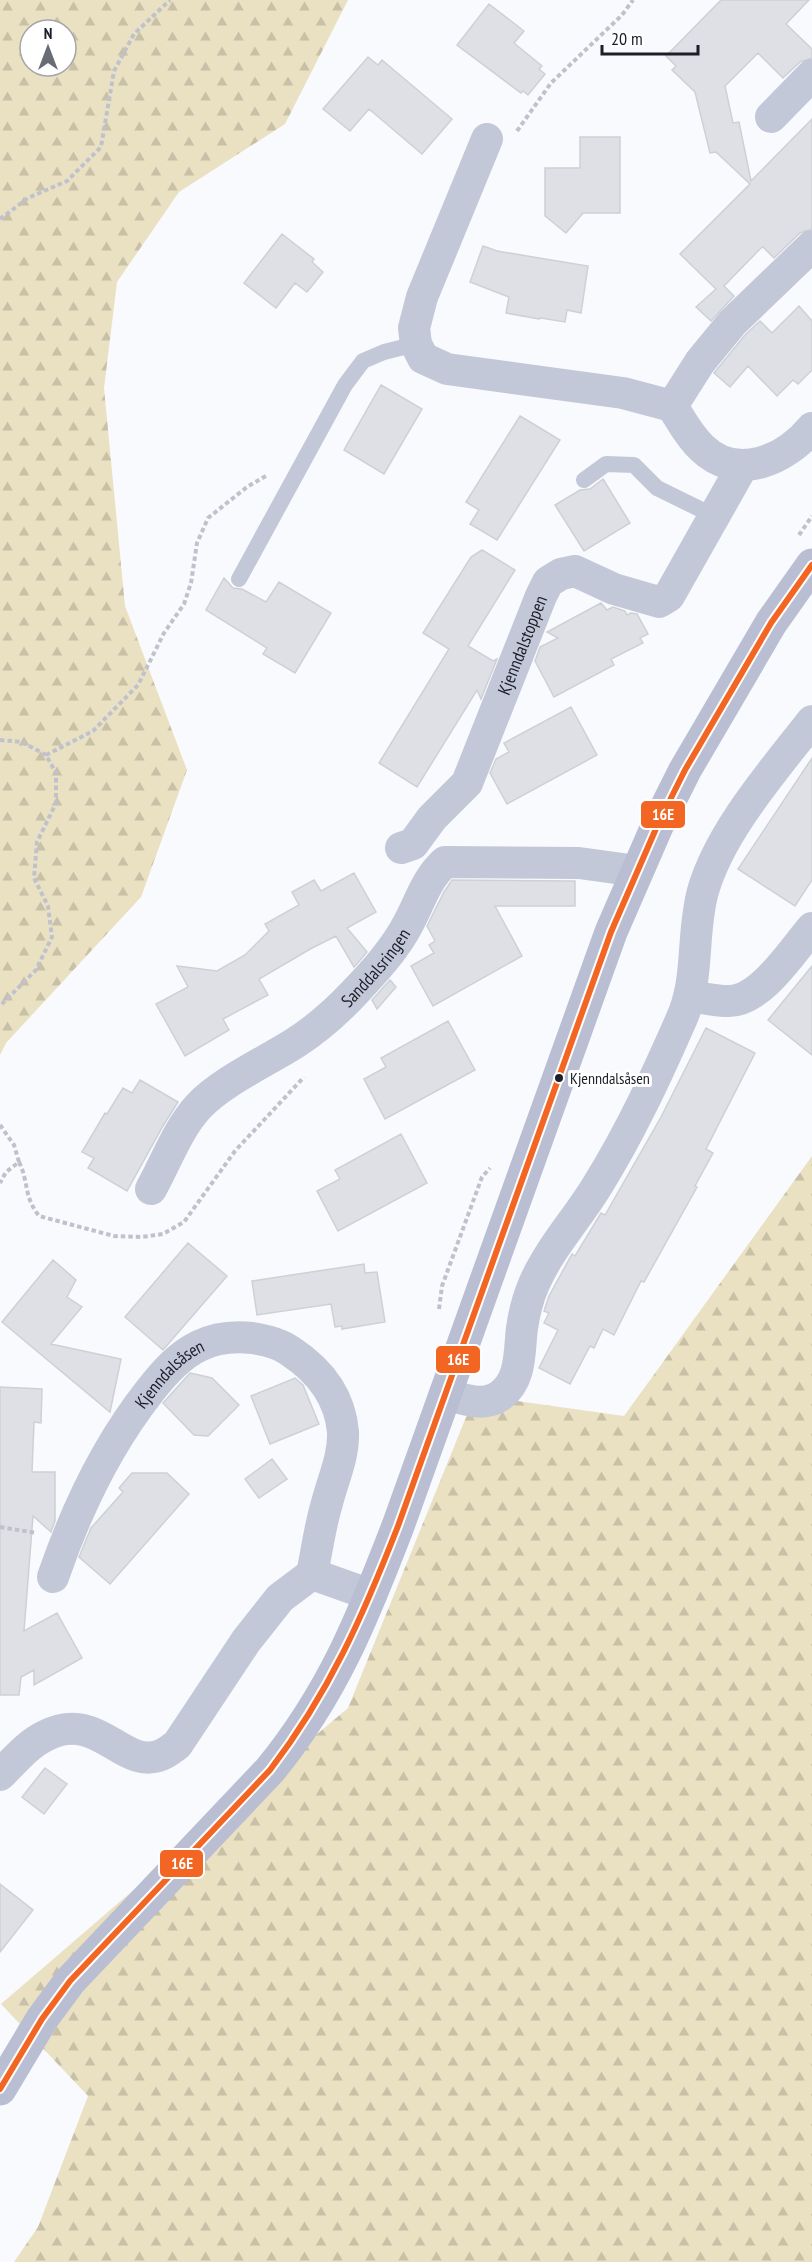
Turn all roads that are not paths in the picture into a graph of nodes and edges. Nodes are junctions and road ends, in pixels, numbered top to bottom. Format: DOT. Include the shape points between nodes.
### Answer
graph roads {
  1 [pos="812,75"];
  2 [pos="771,117"];
  3 [pos="500,137"];
  4 [pos="812,246"];
  5 [pos="416,344"];
  6 [pos="672,406"];
  7 [pos="812,428"];
  8 [pos="743,465"];
  9 [pos="584,480"];
  10 [pos="714,516"];
  11 [pos="812,565"];
  12 [pos="239,579"];
  13 [pos="812,721"];
  14 [pos="401,848"];
  15 [pos="637,871"];
  16 [pos="812,928"];
  17 [pos="691,996"];
  18 [pos="152,1189"];
  19 [pos="445,1394"];
  20 [pos="312,1574"];
  21 [pos="53,1577"];
  22 [pos="371,1595"];
  23 [pos="0,1774"];
  24 [pos="0,2089"];
  1 -- 2 [label="street"];
  3 -- 5 [label="street" via="422,297 414,328"];
  4 -- 6 [label="street" via="732,323 700,362"];
  5 -- 6 [label="street" via="423,358 447,369 623,393"];
  5 -- 12 [label="lane" via="363,362 345,385"];
  6 -- 8 [label="street" via="702,449"];
  7 -- 8 [label="street" via="791,449 769,460"];
  8 -- 10 [label="street, Kjenndalstoppen"];
  9 -- 10 [label="lane" via="606,464 634,465 657,488"];
  10 -- 14 [label="street, Kjenndalstoppen" via="669,596 659,603 574,571 548,582 467,783 413,843"];
  11 -- 15 [label="main road" via="725,697"];
  13 -- 17 [label="street" via="736,821 717,853 698,918"];
  15 -- 18 [label="street, Sanddalsringen" via="579,863 445,862 432,873 407,926 354,993 297,1042 199,1106"];
  15 -- 19 [label="main road" via="611,932"];
  16 -- 17 [label="street" via="749,997 730,1001"];
  17 -- 19 [label="street" via="619,1149 534,1284 525,1309 513,1381 502,1395 488,1403"];
  19 -- 22 [label="main road"];
  20 -- 21 [label="street, Kjenndalsåsen" via="326,1504 342,1456 340,1413 323,1379 308,1363 286,1348 239,1337 198,1346 176,1361 129,1417 79,1507"];
  20 -- 22 [label="street"];
  20 -- 23 [label="street" via="280,1598 246,1641 177,1745 161,1755 143,1758 126,1752 98,1733 63,1729 45,1736"];
  22 -- 24 [label="main road" via="332,1680 296,1738 218,1827 70,1981"];
}
